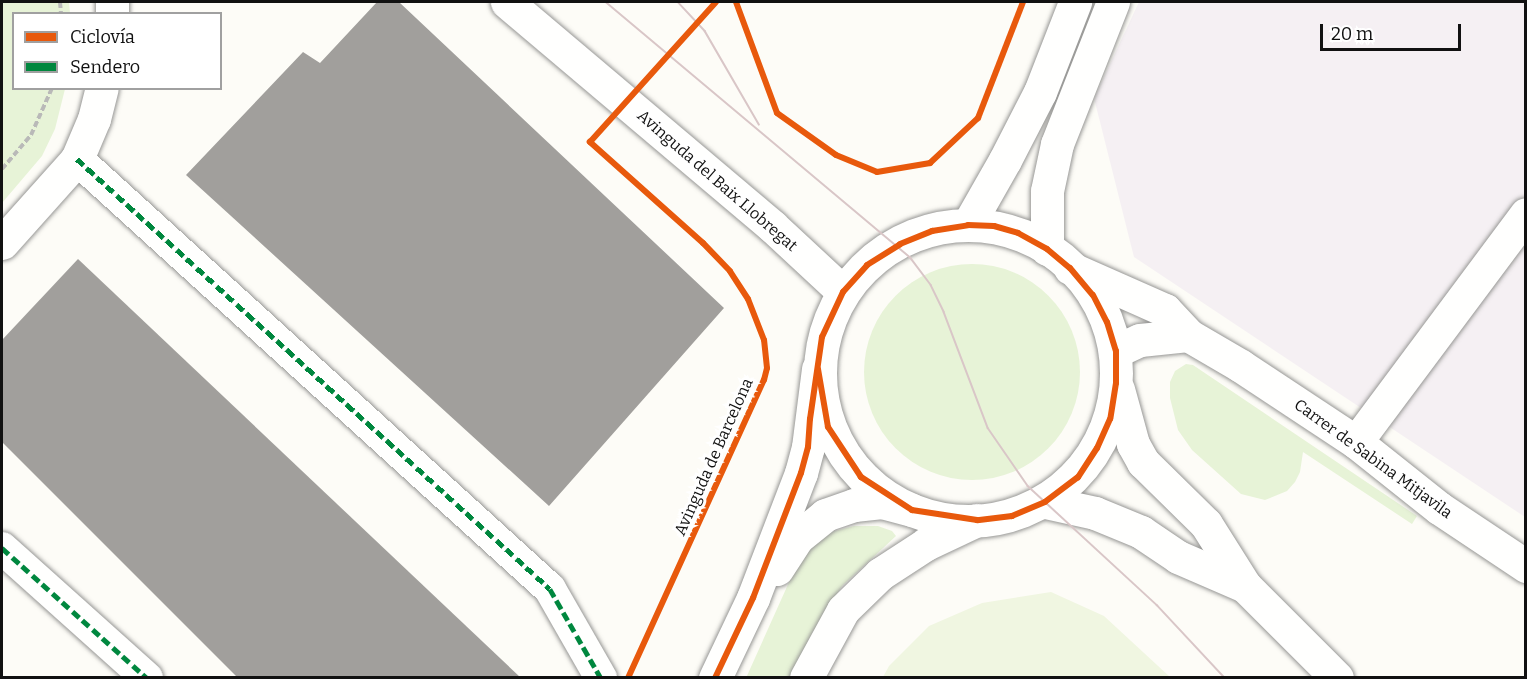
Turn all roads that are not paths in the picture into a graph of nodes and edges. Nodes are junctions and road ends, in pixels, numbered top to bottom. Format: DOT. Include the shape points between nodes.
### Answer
graph roads {
  1 [pos="507,2"];
  2 [pos="1075,2"];
  3 [pos="1113,2"];
  4 [pos="101,90"];
  5 [pos="77,159"];
  6 [pos="1526,214"];
  7 [pos="968,225"];
  8 [pos="2,243"];
  9 [pos="1058,259"];
  10 [pos="843,292"];
  11 [pos="1188,335"];
  12 [pos="1116,351"];
  13 [pos="818,369"];
  14 [pos="1116,383"];
  15 [pos="1356,442"];
  16 [pos="1046,502"];
  17 [pos="912,510"];
  18 [pos="977,520"];
  19 [pos="2,548"];
  20 [pos="1526,566"];
  21 [pos="1245,586"];
  22 [pos="753,598"];
  23 [pos="147,678"];
  24 [pos="601,678"];
  25 [pos="715,678"];
  26 [pos="806,678"];
  27 [pos="1337,678"];
  1 -- 10 [label="street, Avinguda del Baix Llobregat" via="772,226"];
  2 -- 7 [label="street" via="1040,92"];
  3 -- 9 [label="street" via="1057,144 1047,191"];
  4 -- 5 [label="street"];
  5 -- 8 [label="street"];
  5 -- 24 [label="street" via="550,589"];
  6 -- 15 [label="street"];
  7 -- 9 [label="street, Carrer de Sabina Mitjavila" via="994,226 1018,233"];
  7 -- 10 [label="street, Carrer de Sabina Mitjavila" via="932,231 900,244 867,265"];
  9 -- 11 [label="street, Carrer de Sabina Mitjavila" via="1165,310"];
  9 -- 12 [label="street" via="1093,295"];
  10 -- 13 [label="street, Carrer de Sabina Mitjavila" via="822,337"];
  11 -- 12 [label="street" via="1140,340"];
  11 -- 15 [label="street, Carrer de Sabina Mitjavila"];
  12 -- 14 [label="street"];
  13 -- 17 [label="street" via="828,427 861,477"];
  13 -- 22 [label="street, Carrer de Sabina Mitjavila" via="808,447"];
  14 -- 16 [label="street" via="1110,419 1097,448 1078,477"];
  14 -- 21 [label="street" via="1133,444 1143,462 1206,524"];
  15 -- 20 [label="street, Carrer de Sabina Mitjavila" via="1439,508"];
  16 -- 18 [label="street" via="1012,516"];
  16 -- 21 [label="street" via="1095,513 1141,532 1178,557"];
  17 -- 18 [label="street"];
  17 -- 22 [label="street" via="882,502 854,505 825,515 797,538"];
  18 -- 26 [label="street" via="926,544 880,574 843,610"];
  19 -- 23 [label="street"];
  21 -- 27 [label="street"];
  22 -- 25 [label="street"];
}
